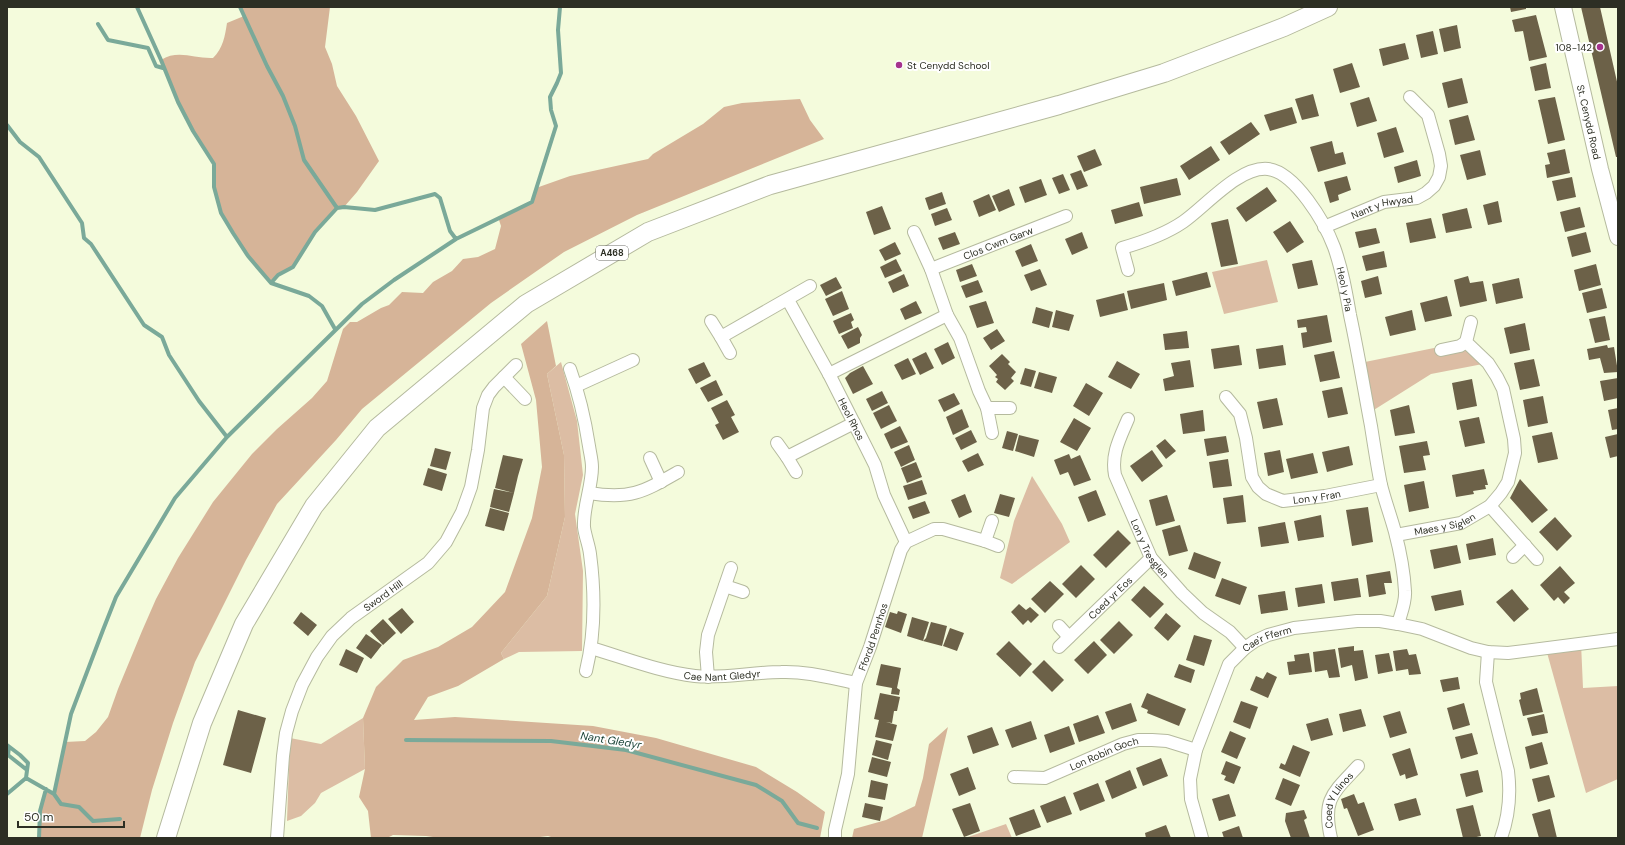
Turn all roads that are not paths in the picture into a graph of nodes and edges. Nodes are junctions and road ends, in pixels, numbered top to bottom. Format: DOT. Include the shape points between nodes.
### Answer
graph roads {
  1 [pos="1328,7"];
  2 [pos="1563,7"];
  3 [pos="1410,97"];
  4 [pos="1066,216"];
  5 [pos="1324,227"];
  6 [pos="914,232"];
  7 [pos="1618,237"];
  8 [pos="931,269"];
  9 [pos="1128,270"];
  10 [pos="810,286"];
  11 [pos="788,300"];
  12 [pos="947,315"];
  13 [pos="711,321"];
  14 [pos="1471,322"];
  15 [pos="721,337"];
  16 [pos="1466,342"];
  17 [pos="1441,350"];
  18 [pos="730,353"];
  19 [pos="633,360"];
  20 [pos="516,365"];
  21 [pos="570,369"];
  22 [pos="829,374"];
  23 [pos="504,377"];
  24 [pos="576,386"];
  25 [pos="1226,397"];
  26 [pos="525,399"];
  27 [pos="987,408"];
  28 [pos="1010,408"];
  29 [pos="1128,419"];
  30 [pos="854,422"];
  31 [pos="992,433"];
  32 [pos="777,443"];
  33 [pos="787,457"];
  34 [pos="650,458"];
  35 [pos="678,472"];
  36 [pos="796,472"];
  37 [pos="661,482"];
  38 [pos="1381,485"];
  39 [pos="589,493"];
  40 [pos="1490,506"];
  41 [pos="992,521"];
  42 [pos="1396,535"];
  43 [pos="985,541"];
  44 [pos="906,542"];
  45 [pos="1525,545"];
  46 [pos="998,546"];
  47 [pos="1512,557"];
  48 [pos="1151,558"];
  49 [pos="1538,559"];
  50 [pos="731,568"];
  51 [pos="725,586"];
  52 [pos="744,592"];
  53 [pos="1398,624"];
  54 [pos="1059,626"];
  55 [pos="1069,637"];
  56 [pos="1618,639"];
  57 [pos="1059,647"];
  58 [pos="591,648"];
  59 [pos="1245,648"];
  60 [pos="1488,652"];
  61 [pos="586,671"];
  62 [pos="708,677"];
  63 [pos="856,683"];
  64 [pos="1196,750"];
  65 [pos="1358,766"];
  66 [pos="1014,777"];
  67 [pos="835,834"];
  68 [pos="166,838"];
  69 [pos="277,838"];
  70 [pos="1202,838"];
  71 [pos="1332,838"];
  72 [pos="1501,838"];
  1 -- 68 [label="main road, A468" via="1284,27 1164,73 1059,105 770,185 648,232 526,304 377,428 314,506 244,624 202,723"];
  2 -- 7 [label="main road, St. Cenydd Road"];
  3 -- 5 [label="street, Nant y Hwyad" via="1428,115 1439,154 1441,166 1434,186 1417,198 1384,202"];
  4 -- 8 [label="street, Clos Cwm Garw"];
  5 -- 9 [label="street, Heol y Pia" via="1304,195 1286,176 1267,169 1257,170 1237,178 1168,232 1122,248"];
  5 -- 38 [label="street, Heol y Pia" via="1334,246 1342,275"];
  6 -- 8 [label="street"];
  8 -- 12 [label="street"];
  10 -- 11 [label="street"];
  11 -- 15 [label="street"];
  11 -- 22 [label="street, Heol Rhos"];
  12 -- 22 [label="street"];
  12 -- 27 [label="street" via="960,338"];
  13 -- 15 [label="street"];
  14 -- 16 [label="street"];
  15 -- 18 [label="street"];
  16 -- 17 [label="street"];
  16 -- 40 [label="street, Maes y Siglen" via="1488,363 1503,388 1514,439 1515,453 1508,482"];
  19 -- 24 [label="street"];
  20 -- 23 [label="street, Sword Hill"];
  21 -- 24 [label="street"];
  22 -- 30 [label="street, Heol Rhos"];
  23 -- 26 [label="street"];
  23 -- 69 [label="street, Sword Hill" via="488,395 483,408 471,487 462,512 446,542 428,563 351,618 332,636 302,685 286,733"];
  24 -- 39 [label="street" via="592,466"];
  25 -- 38 [label="street, Lon y Fran" via="1240,414 1252,477 1266,494 1283,501"];
  27 -- 28 [label="street"];
  27 -- 31 [label="street"];
  29 -- 48 [label="street, Lon y Tresglen" via="1115,450 1113,464 1115,475"];
  30 -- 33 [label="street"];
  30 -- 44 [label="street, Heol Rhos" via="875,465 884,495"];
  32 -- 33 [label="street"];
  33 -- 36 [label="street"];
  34 -- 37 [label="street"];
  35 -- 37 [label="street"];
  37 -- 39 [label="street" via="635,494 607,496"];
  38 -- 42 [label="street, Heol y Pia"];
  39 -- 58 [label="street" via="584,529 591,560"];
  40 -- 42 [label="street, Maes y Siglen" via="1461,523"];
  40 -- 45 [label="street"];
  41 -- 43 [label="street"];
  42 -- 53 [label="street, Heol y Pia" via="1405,594"];
  43 -- 44 [label="street" via="943,529 934,529"];
  43 -- 46 [label="street"];
  44 -- 63 [label="street, Ffordd Penrhos" via="898,558"];
  45 -- 47 [label="street"];
  45 -- 49 [label="street"];
  48 -- 55 [label="street, Coed yr Eos"];
  48 -- 59 [label="street, Lon y Tresglen" via="1182,593 1230,632"];
  50 -- 51 [label="street"];
  51 -- 52 [label="street"];
  51 -- 62 [label="street" via="708,635"];
  53 -- 59 [label="street, Cae'r Fferm" via="1357,620 1294,628 1268,635"];
  53 -- 60 [label="street, Cae'r Fferm" via="1422,629"];
  54 -- 55 [label="street"];
  55 -- 57 [label="street, Coed yr Eos"];
  56 -- 60 [label="street, Cae'r Fferm" via="1508,653"];
  58 -- 61 [label="street"];
  58 -- 62 [label="street, Cae Nant Gledyr" via="676,673"];
  59 -- 64 [label="street, Cae'r Fferm" via="1229,664"];
  60 -- 72 [label="street" via="1486,682 1510,783 1509,808"];
  62 -- 63 [label="street, Cae Nant Gledyr" via="800,672"];
  63 -- 67 [label="street, Ffordd Penrhos" via="848,774"];
  64 -- 66 [label="street, Lon Robin Goch" via="1167,741 1138,740 1045,778"];
  64 -- 70 [label="street, Cae'r Fferm" via="1190,779 1191,799"];
  65 -- 71 [label="street, Coed Y Llinos" via="1335,790 1329,802 1327,814"];
}
